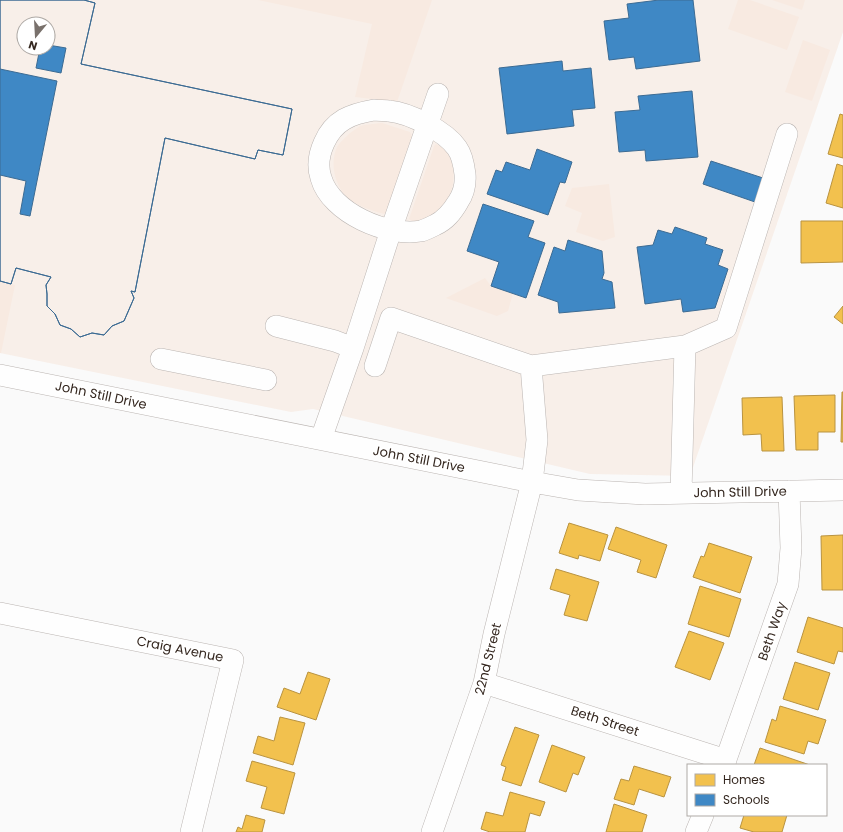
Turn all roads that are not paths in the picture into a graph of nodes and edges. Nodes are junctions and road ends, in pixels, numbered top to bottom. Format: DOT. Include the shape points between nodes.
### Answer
graph roads {
  1 [pos="438,94"];
  2 [pos="427,125"];
  3 [pos="787,134"];
  4 [pos="390,230"];
  5 [pos="276,326"];
  6 [pos="685,346"];
  7 [pos="353,348"];
  8 [pos="160,359"];
  9 [pos="374,366"];
  10 [pos="531,366"];
  11 [pos="0,375"];
  12 [pos="266,380"];
  13 [pos="321,439"];
  14 [pos="532,482"];
  15 [pos="843,490"];
  16 [pos="789,491"];
  17 [pos="681,494"];
  18 [pos="0,613"];
  19 [pos="484,683"];
  20 [pos="725,762"];
  21 [pos="703,816"];
  22 [pos="191,832"];
  23 [pos="432,832"];
  24 [pos="696,832"];
  1 -- 2 [label="street"];
  2 -- 4 [label="street"];
  2 -- 4 [label="street" via="447,137 458,149 464,166 463,195 447,218 435,225 407,232"];
  2 -- 4 [label="street" via="390,111 374,110 360,113 336,124 321,151 321,178 336,202 366,222"];
  3 -- 6 [label="street" via="726,328"];
  4 -- 7 [label="street"];
  5 -- 7 [label="street"];
  6 -- 10 [label="street"];
  6 -- 17 [label="street"];
  7 -- 13 [label="street"];
  8 -- 12 [label="street"];
  9 -- 10 [label="street" via="391,318"];
  10 -- 14 [label="street, 22nd Street" via="537,440"];
  11 -- 13 [label="street, John Still Drive"];
  13 -- 14 [label="street, John Still Drive"];
  14 -- 17 [label="street, John Still Drive" via="602,492"];
  14 -- 19 [label="street, 22nd Street"];
  15 -- 16 [label="street, John Still Drive"];
  16 -- 17 [label="street, John Still Drive"];
  16 -- 20 [label="street, Beth Way" via="791,548 788,584"];
  18 -- 22 [label="street, Craig Avenue" via="233,660"];
  19 -- 20 [label="street, Beth Street"];
  19 -- 23 [label="street, 22nd Street"];
  21 -- 24 [label="street"];
}
